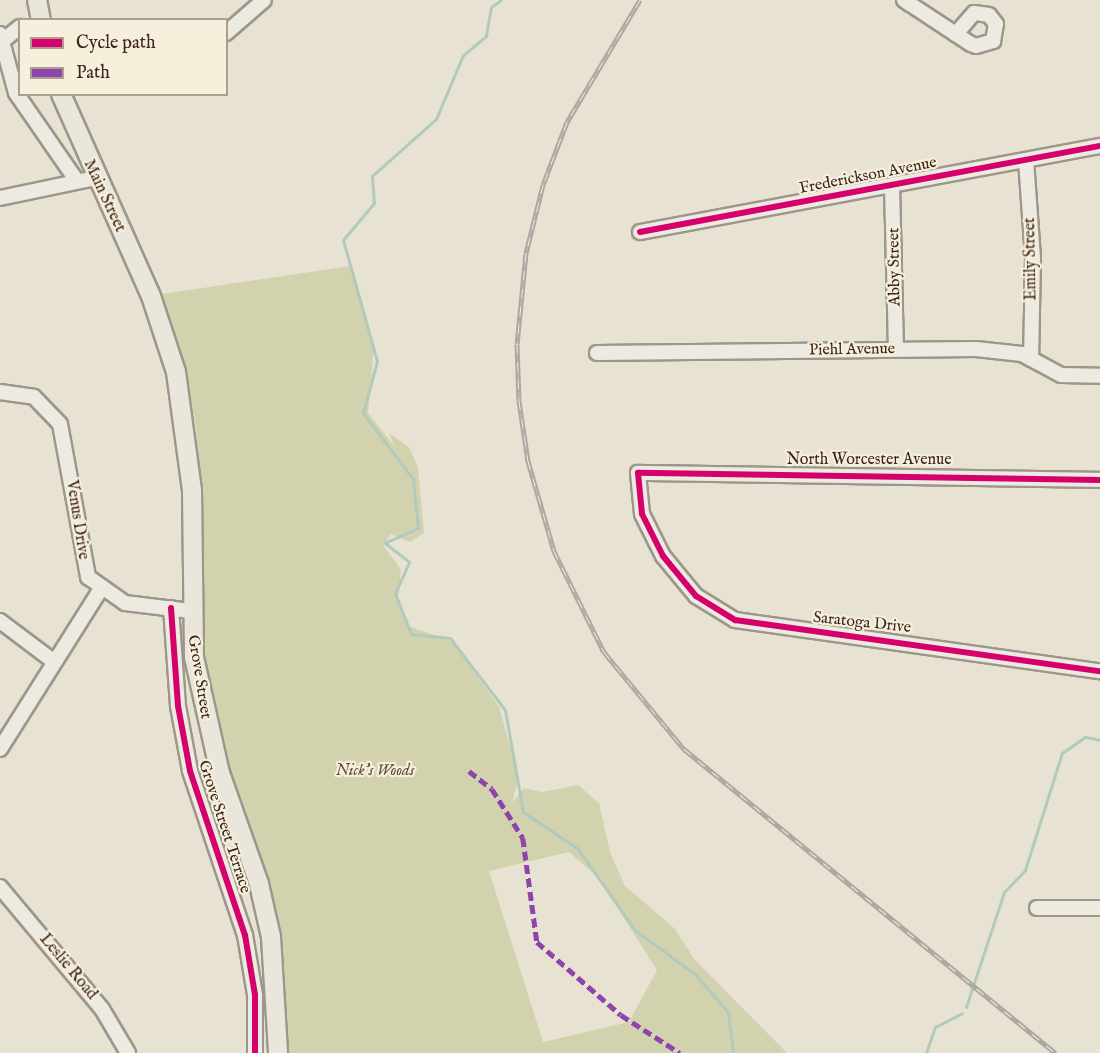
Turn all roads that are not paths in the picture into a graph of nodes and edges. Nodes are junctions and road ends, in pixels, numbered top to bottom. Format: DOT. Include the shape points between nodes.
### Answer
graph roads {
  1 [pos="37,0"];
  2 [pos="264,0"];
  3 [pos="904,0"];
  4 [pos="40,18"];
  5 [pos="18,29"];
  6 [pos="228,31"];
  7 [pos="0,34"];
  8 [pos="956,34"];
  9 [pos="0,43"];
  10 [pos="18,96"];
  11 [pos="18,96"];
  12 [pos="62,96"];
  13 [pos="1100,146"];
  14 [pos="1026,160"];
  15 [pos="96,178"];
  16 [pos="77,181"];
  17 [pos="892,186"];
  18 [pos="0,198"];
  19 [pos="640,232"];
  20 [pos="151,296"];
  21 [pos="896,349"];
  22 [pos="597,353"];
  23 [pos="1031,359"];
  24 [pos="1100,376"];
  25 [pos="0,392"];
  26 [pos="638,473"];
  27 [pos="1100,480"];
  28 [pos="100,590"];
  29 [pos="171,608"];
  30 [pos="191,611"];
  31 [pos="0,621"];
  32 [pos="52,660"];
  33 [pos="1100,671"];
  34 [pos="0,749"];
  35 [pos="0,887"];
  36 [pos="1037,908"];
  37 [pos="1100,908"];
  38 [pos="128,1053"];
  39 [pos="255,1053"];
  40 [pos="278,1053"];
  1 -- 4 [label="main road"];
  2 -- 6 [label="street"];
  3 -- 8 [label="street"];
  5 -- 9 [label="street"];
  7 -- 9 [label="street"];
  9 -- 11 [label="street"];
  10 -- 16 [label="street"];
  12 -- 15 [label="main road, Main Street"];
  13 -- 14 [label="street, Frederickson Avenue"];
  14 -- 17 [label="street, Frederickson Avenue"];
  14 -- 23 [label="street, Emily Street" via="1033,258"];
  15 -- 16 [label="street"];
  15 -- 20 [label="main road, Main Street"];
  16 -- 18 [label="street"];
  17 -- 19 [label="street, Frederickson Avenue"];
  17 -- 21 [label="street, Abby Street"];
  20 -- 30 [label="main road, Grove Street" via="176,372 187,442 192,489"];
  21 -- 22 [label="street, Piehl Avenue"];
  21 -- 23 [label="street, Piehl Avenue" via="1000,350"];
  23 -- 24 [label="street, Piehl Avenue" via="1052,372"];
  25 -- 28 [label="street, Venus Drive" via="34,397 60,424 82,558"];
  26 -- 27 [label="street, North Worcester Avenue"];
  26 -- 33 [label="street, Saratoga Drive" via="642,514 663,556 696,596 735,620"];
  28 -- 29 [label="street" via="125,603"];
  28 -- 32 [label="street"];
  29 -- 30 [label="street"];
  29 -- 39 [label="street, Grove Street Terrace" via="190,771 245,935 255,995"];
  30 -- 40 [label="main road, Grove Street" via="208,727 271,937"];
  31 -- 32 [label="street"];
  32 -- 34 [label="street"];
  35 -- 38 [label="street, Leslie Road" via="110,1018"];
  36 -- 37 [label="street"];
}
